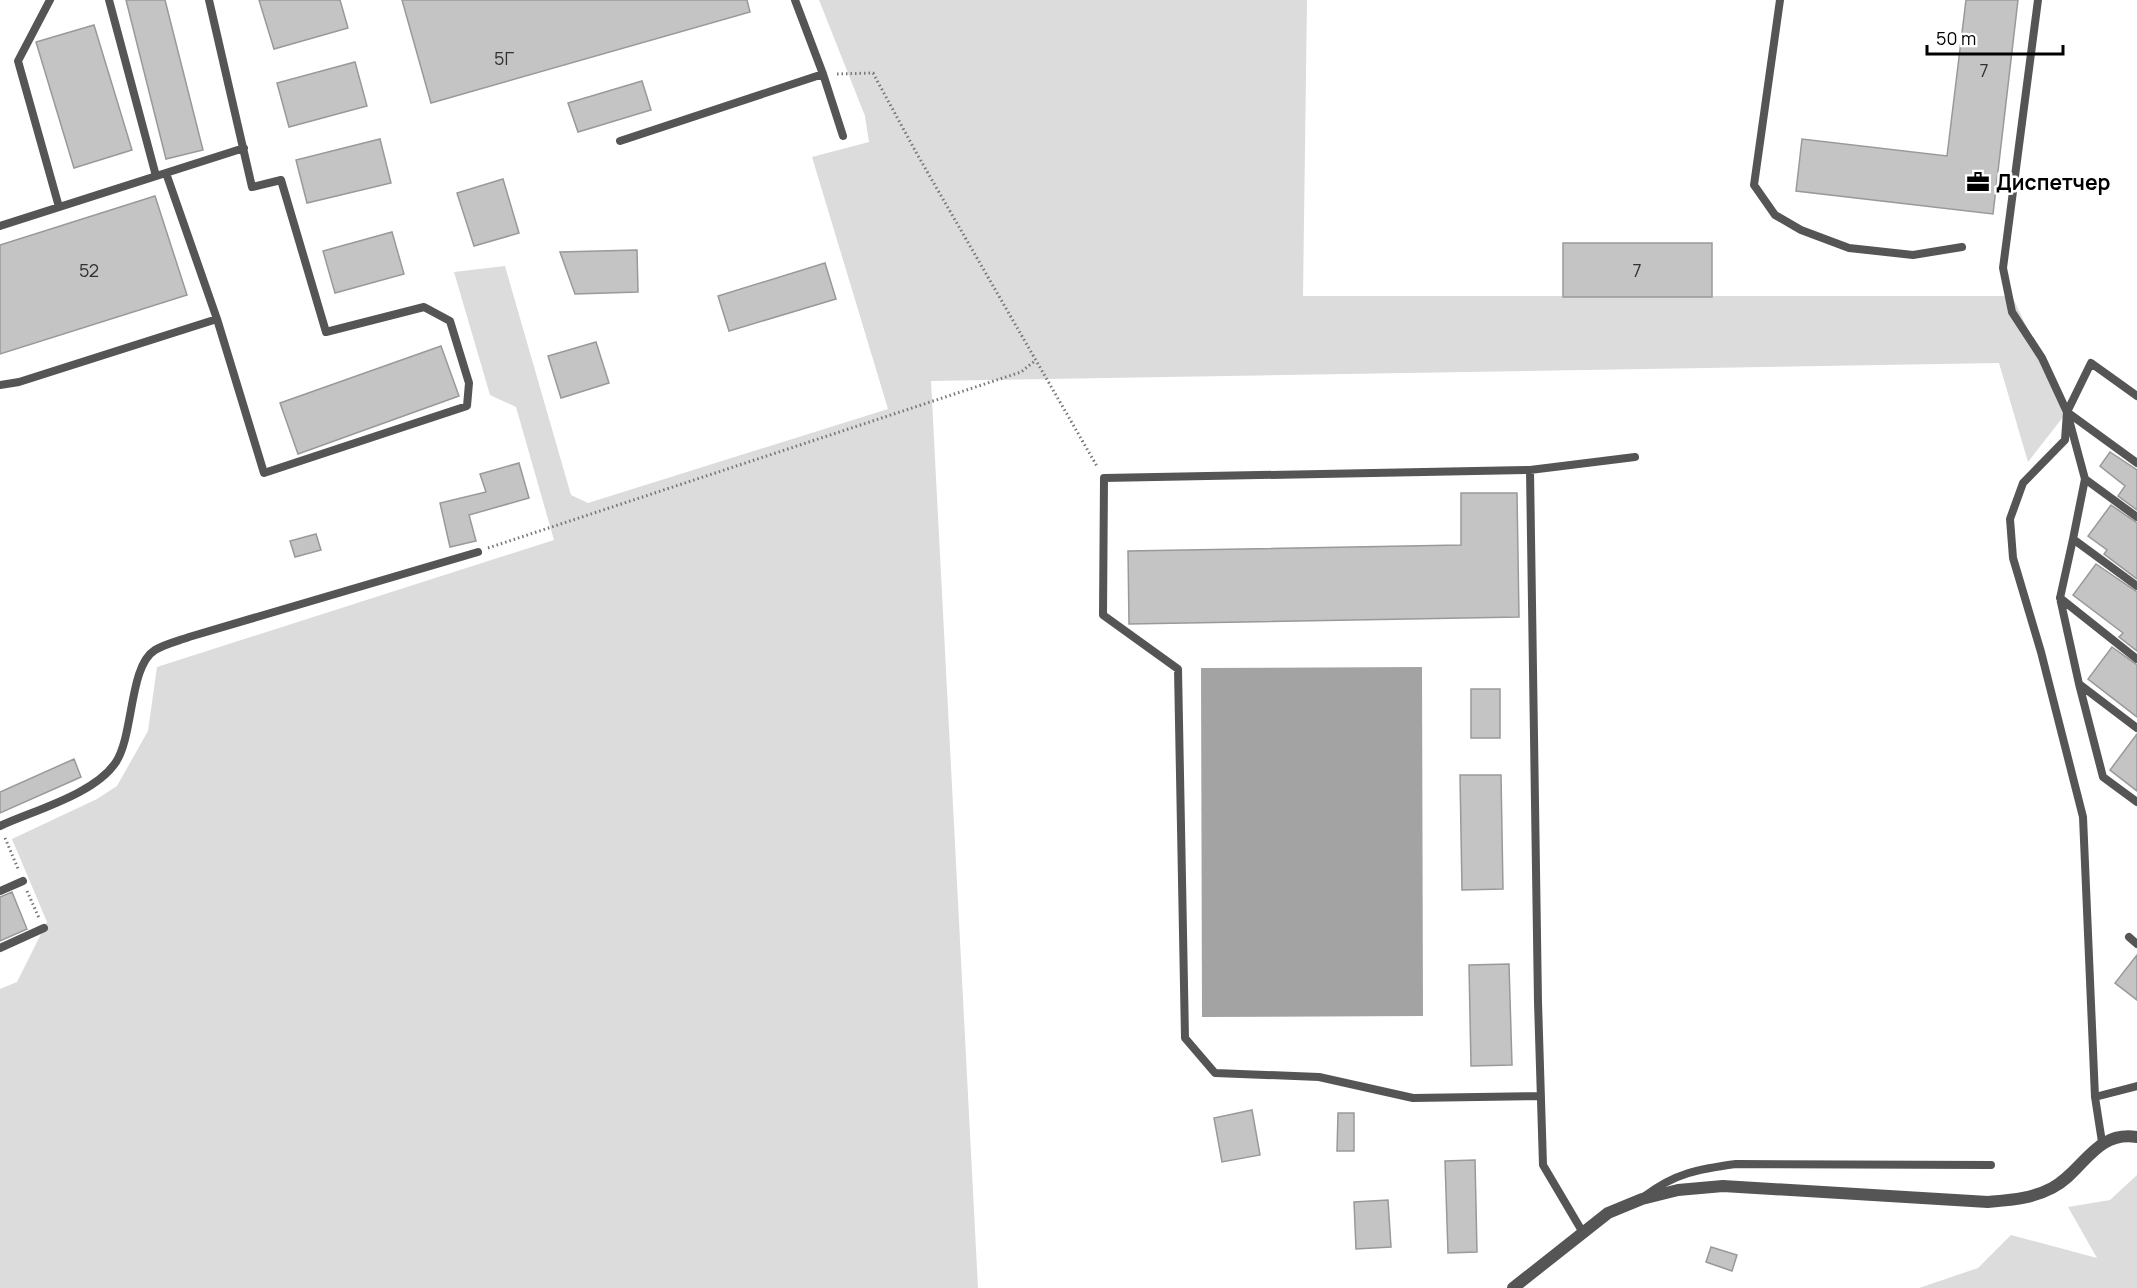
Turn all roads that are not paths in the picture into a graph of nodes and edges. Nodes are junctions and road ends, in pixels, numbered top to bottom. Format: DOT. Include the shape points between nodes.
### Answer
graph roads {
  1 [pos="50,0"];
  2 [pos="109,0"];
  3 [pos="209,0"];
  4 [pos="795,0"];
  5 [pos="1780,0"];
  6 [pos="2038,0"];
  7 [pos="823,74"];
  8 [pos="843,136"];
  9 [pos="620,141"];
  10 [pos="244,148"];
  11 [pos="166,173"];
  12 [pos="156,176"];
  13 [pos="59,207"];
  14 [pos="0,226"];
  15 [pos="1962,247"];
  16 [pos="216,320"];
  17 [pos="0,385"];
  18 [pos="2137,396"];
  19 [pos="2067,412"];
  20 [pos="1635,457"];
  21 [pos="2137,463"];
  22 [pos="1530,470"];
  23 [pos="2085,479"];
  24 [pos="2137,517"];
  25 [pos="2073,539"];
  26 [pos="477,552"];
  27 [pos="2137,586"];
  28 [pos="2060,598"];
  29 [pos="2137,659"];
  30 [pos="2079,684"];
  31 [pos="2137,728"];
  32 [pos="2137,802"];
  33 [pos="0,826"];
  34 [pos="23,881"];
  35 [pos="0,891"];
  36 [pos="44,928"];
  37 [pos="2129,937"];
  38 [pos="2137,944"];
  39 [pos="0,948"];
  40 [pos="2137,1086"];
  41 [pos="1541,1096"];
  42 [pos="2095,1097"];
  43 [pos="2137,1137"];
  44 [pos="2102,1142"];
  45 [pos="1991,1165"];
  46 [pos="1642,1199"];
  47 [pos="1582,1231"];
  48 [pos="1513,1288"];
  1 -- 13 [label="lane" via="18,61"];
  2 -- 12 [label="lane"];
  3 -- 10 [label="lane"];
  4 -- 7 [label="lane"];
  5 -- 15 [label="lane" via="1754,185 1774,215 1848,248 1912,255"];
  6 -- 19 [label="lane" via="2003,268 2012,312 2042,358"];
  7 -- 8 [label="lane"];
  7 -- 9 [label="lane"];
  10 -- 11 [label="lane"];
  10 -- 16 [label="lane" via="252,187 281,180 326,332 424,307 450,321 469,382 467,406 264,473"];
  11 -- 12 [label="lane"];
  11 -- 16 [label="lane"];
  12 -- 13 [label="lane"];
  13 -- 14 [label="lane"];
  16 -- 17 [label="lane"];
  18 -- 19 [label="lane" via="2091,363"];
  19 -- 21 [label="lane"];
  19 -- 23 [label="lane"];
  19 -- 42 [label="lane" via="2065,440 2023,483 2010,519 2013,558 2083,817"];
  20 -- 22 [label="lane"];
  22 -- 41 [label="lane"];
  22 -- 41 [label="lane" via="1104,478 1103,615 1178,669 1185,1038 1215,1073 1319,1077 1413,1098"];
  23 -- 24 [label="lane"];
  23 -- 25 [label="lane"];
  25 -- 27 [label="lane"];
  25 -- 28 [label="lane"];
  26 -- 33 [label="lane" via="153,651 139,672 130,725 116,762 93,785"];
  28 -- 29 [label="lane"];
  28 -- 30 [label="lane"];
  30 -- 31 [label="lane"];
  30 -- 32 [label="lane" via="2103,777"];
  34 -- 35 [label="lane"];
  36 -- 39 [label="lane"];
  37 -- 38 [label="lane"];
  40 -- 42 [label="lane"];
  41 -- 47 [label="lane" via="1543,1165"];
  42 -- 44 [label="lane"];
  43 -- 44 [label="street"];
  44 -- 46 [label="street" via="2054,1187 2026,1199 1988,1202 1723,1186 1678,1190"];
  45 -- 46 [label="lane" via="1736,1164 1697,1169 1665,1180"];
  46 -- 47 [label="street" via="1608,1213"];
  47 -- 48 [label="street"];
}
